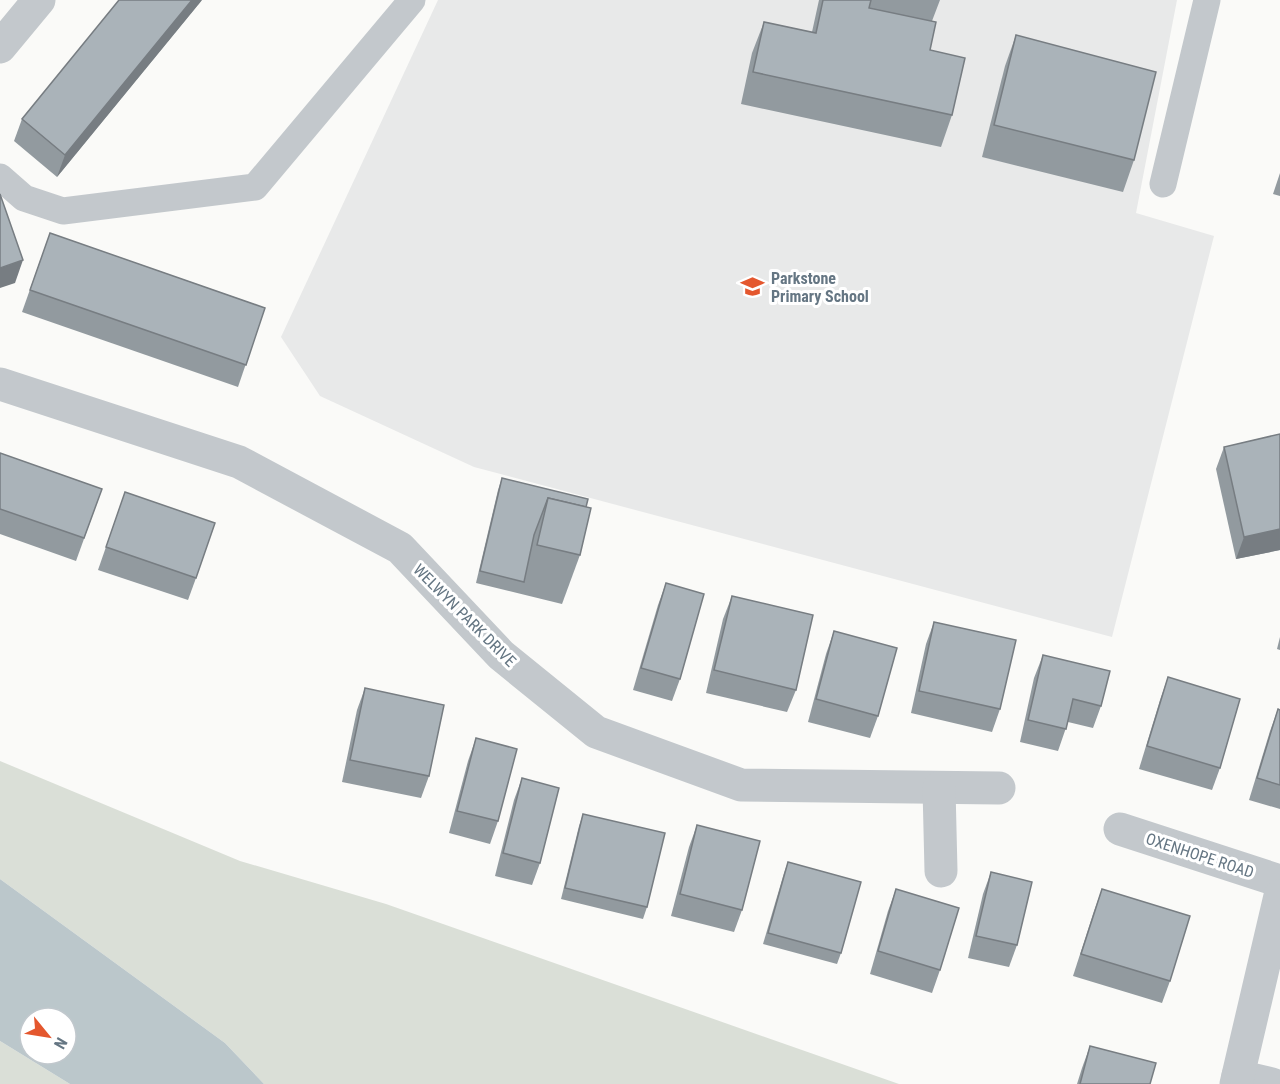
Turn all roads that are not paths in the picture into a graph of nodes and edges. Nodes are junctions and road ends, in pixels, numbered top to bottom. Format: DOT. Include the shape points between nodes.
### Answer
graph roads {
  1 [pos="39,0"];
  2 [pos="412,0"];
  3 [pos="1207,0"];
  4 [pos="0,47"];
  5 [pos="0,177"];
  6 [pos="1163,184"];
  7 [pos="0,384"];
  8 [pos="939,788"];
  9 [pos="999,788"];
  10 [pos="1120,829"];
  11 [pos="941,871"];
  12 [pos="1280,881"];
  13 [pos="1280,896"];
  14 [pos="1237,1080"];
  15 [pos="1272,1084"];
  1 -- 4 [label="street"];
  2 -- 5 [label="lane" via="255,187 63,211 24,198"];
  3 -- 6 [label="lane"];
  7 -- 8 [label="street, WELWYN PARK DRIVE" via="239,462 400,548 501,655 596,732 741,784"];
  8 -- 9 [label="street, WELWYN PARK DRIVE"];
  8 -- 11 [label="street"];
  10 -- 12 [label="street, OXENHOPE ROAD"];
  13 -- 14 [label="street"];
  14 -- 15 [label="street"];
}
